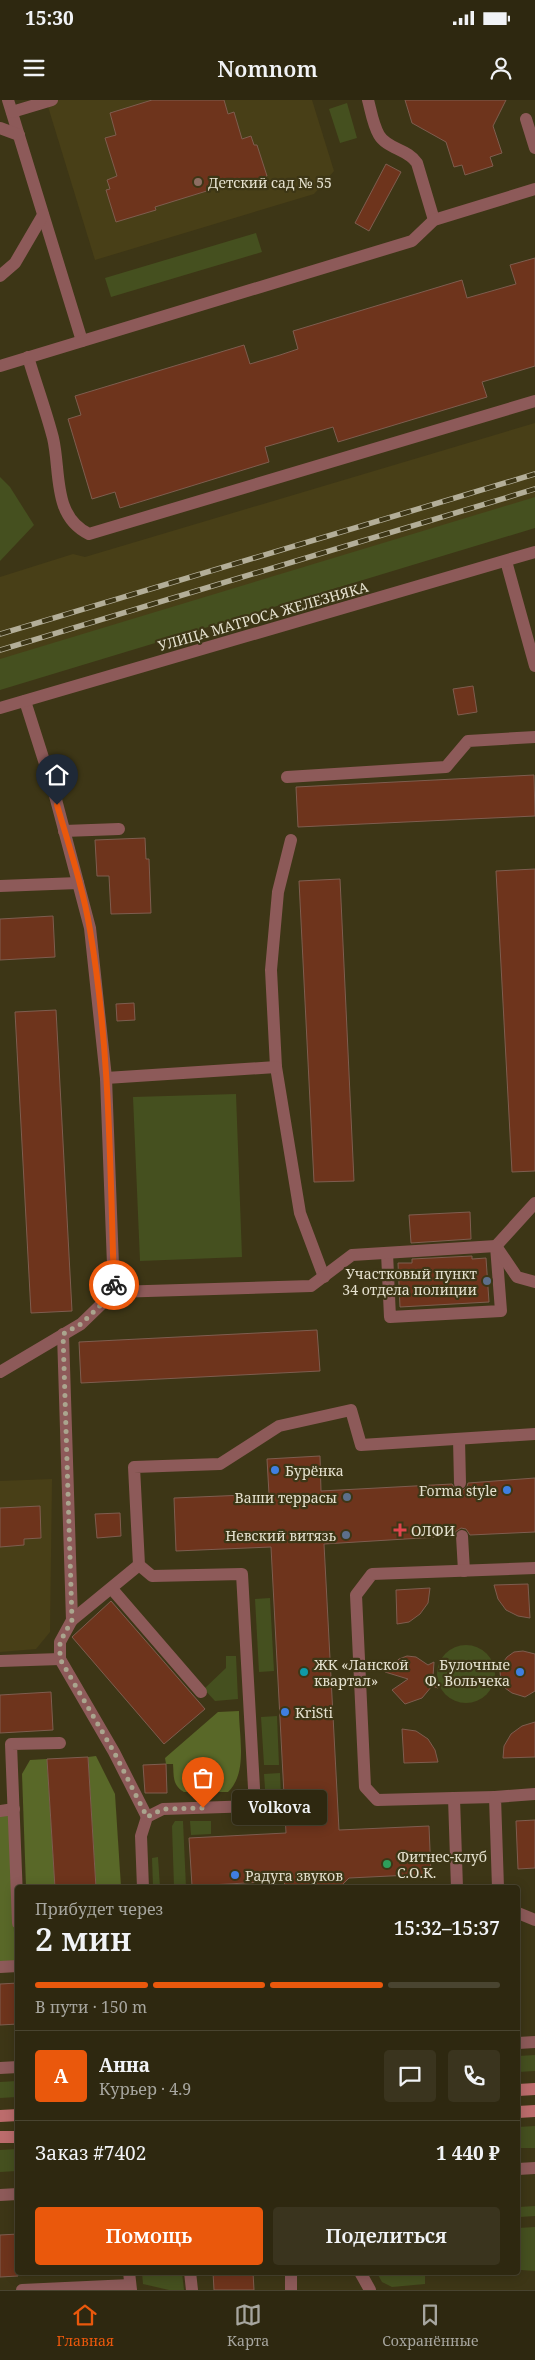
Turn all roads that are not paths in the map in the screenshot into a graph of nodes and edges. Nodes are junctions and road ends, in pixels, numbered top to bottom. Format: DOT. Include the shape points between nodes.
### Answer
graph roads {
  1 [pos="52,100"];
  2 [pos="368,100"];
  3 [pos="10,106"];
  4 [pos="526,119"];
  5 [pos="0,128"];
  6 [pos="19,136"];
  7 [pos="535,148"];
  8 [pos="535,189"];
  9 [pos="43,215"];
  10 [pos="434,220"];
  11 [pos="0,276"];
  12 [pos="82,341"];
  13 [pos="28,357"];
  14 [pos="0,366"];
  15 [pos="535,401"];
  16 [pos="535,552"];
  17 [pos="506,561"];
  18 [pos="535,666"];
  19 [pos="25,701"];
  20 [pos="0,708"];
  21 [pos="535,737"];
  22 [pos="287,777"];
  23 [pos="119,829"];
  24 [pos="64,831"];
  25 [pos="291,840"];
  26 [pos="78,883"];
  27 [pos="0,886"];
  28 [pos="276,1067"];
  29 [pos="106,1078"];
  30 [pos="535,1203"];
  31 [pos="496,1246"];
  32 [pos="387,1253"];
  33 [pos="324,1277"];
  34 [pos="535,1282"];
  35 [pos="114,1292"];
  36 [pos="63,1334"];
  37 [pos="0,1372"];
  38 [pos="535,1434"];
  39 [pos="459,1439"];
  40 [pos="460,1483"];
  41 [pos="462,1536"];
  42 [pos="139,1565"];
  43 [pos="535,1568"];
  44 [pos="464,1571"];
  45 [pos="112,1589"];
  46 [pos="72,1620"];
  47 [pos="60,1659"];
  48 [pos="0,1662"];
  49 [pos="201,1692"];
  50 [pos="60,1742"];
  51 [pos="535,1794"];
  52 [pos="495,1796"];
  53 [pos="454,1798"];
  54 [pos="14,1809"];
  55 [pos="0,1810"];
  56 [pos="147,1817"];
  57 [pos="17,1885"];
  58 [pos="143,1885"];
  59 [pos="457,1885"];
  60 [pos="498,1885"];
  61 [pos="520,1914"];
  62 [pos="535,1920"];
  63 [pos="15,1966"];
  64 [pos="0,1967"];
  65 [pos="535,2042"];
  66 [pos="520,2043"];
  67 [pos="15,2067"];
  68 [pos="0,2068"];
  69 [pos="535,2089"];
  70 [pos="520,2090"];
  71 [pos="535,2111"];
  72 [pos="520,2112"];
  73 [pos="15,2115"];
  74 [pos="0,2116"];
  75 [pos="15,2137"];
  76 [pos="0,2138"];
  77 [pos="535,2168"];
  78 [pos="520,2169"];
  79 [pos="15,2194"];
  80 [pos="0,2195"];
  81 [pos="190,2275"];
  82 [pos="291,2275"];
  83 [pos="362,2275"];
  84 [pos="130,2283"];
  85 [pos="22,2290"];
  86 [pos="40,2290"];
  87 [pos="192,2290"];
  88 [pos="292,2290"];
  89 [pos="370,2290"];
  1 -- 3 [label="street"];
  2 -- 10 [label="street" via="379,135 412,156 417,163"];
  3 -- 6 [label="street"];
  4 -- 7 [label="street"];
  5 -- 6 [label="street"];
  6 -- 9 [label="street"];
  8 -- 10 [label="street"];
  9 -- 11 [label="street" via="26,248"];
  9 -- 12 [label="street"];
  10 -- 12 [label="street" via="412,241"];
  12 -- 13 [label="street"];
  13 -- 14 [label="street"];
  13 -- 15 [label="street" via="53,439 61,499 68,516 89,534"];
  16 -- 17 [label="street, УЛИЦА МАТРОСА ЖЕЛЕЗНЯКА"];
  17 -- 18 [label="street"];
  17 -- 19 [label="street, УЛИЦА МАТРОСА ЖЕЛЕЗНЯКА"];
  19 -- 20 [label="street, УЛИЦА МАТРОСА ЖЕЛЕЗНЯКА"];
  19 -- 24 [label="street"];
  21 -- 22 [label="street" via="468,741 446,767"];
  23 -- 24 [label="street"];
  24 -- 26 [label="street"];
  25 -- 28 [label="street" via="278,892 271,970"];
  26 -- 27 [label="street"];
  26 -- 29 [label="street" via="90,928"];
  28 -- 29 [label="street"];
  28 -- 33 [label="street" via="298,1205"];
  29 -- 35 [label="street"];
  30 -- 31 [label="street"];
  31 -- 32 [label="street"];
  31 -- 32 [label="street" via="500,1312 390,1318"];
  31 -- 34 [label="street" via="516,1277"];
  32 -- 33 [label="street" via="352,1255"];
  33 -- 35 [label="street" via="311,1286"];
  35 -- 36 [label="street" via="81,1324"];
  36 -- 37 [label="street"];
  36 -- 46 [label="street"];
  38 -- 39 [label="street"];
  39 -- 40 [label="street"];
  39 -- 42 [label="street" via="361,1445 351,1410 279,1426 220,1464 134,1467"];
  41 -- 44 [label="street"];
  42 -- 45 [label="street"];
  42 -- 56 [label="street" via="152,1576 242,1574 256,1806 163,1809"];
  43 -- 44 [label="street"];
  44 -- 53 [label="street" via="372,1574 356,1595 365,1787 377,1800"];
  45 -- 46 [label="street"];
  45 -- 49 [label="street"];
  46 -- 47 [label="street" via="60,1642"];
  47 -- 48 [label="street"];
  47 -- 56 [label="street"];
  50 -- 54 [label="street" via="12,1744"];
  51 -- 52 [label="street"];
  52 -- 53 [label="street"];
  52 -- 60 [label="street"];
  53 -- 59 [label="street"];
  54 -- 55 [label="street"];
  54 -- 57 [label="street"];
  56 -- 58 [label="street" via="141,1836"];
  61 -- 62 [label="street"];
  63 -- 64 [label="street"];
  65 -- 66 [label="street"];
  67 -- 68 [label="street"];
  69 -- 70 [label="main road"];
  71 -- 72 [label="main road"];
  73 -- 74 [label="main road"];
  75 -- 76 [label="main road"];
  77 -- 78 [label="street"];
  79 -- 80 [label="street"];
  81 -- 87 [label="street"];
  82 -- 88 [label="street"];
  83 -- 89 [label="street"];
  84 -- 86 [label="street"];
  85 -- 86 [label="street"];
}
